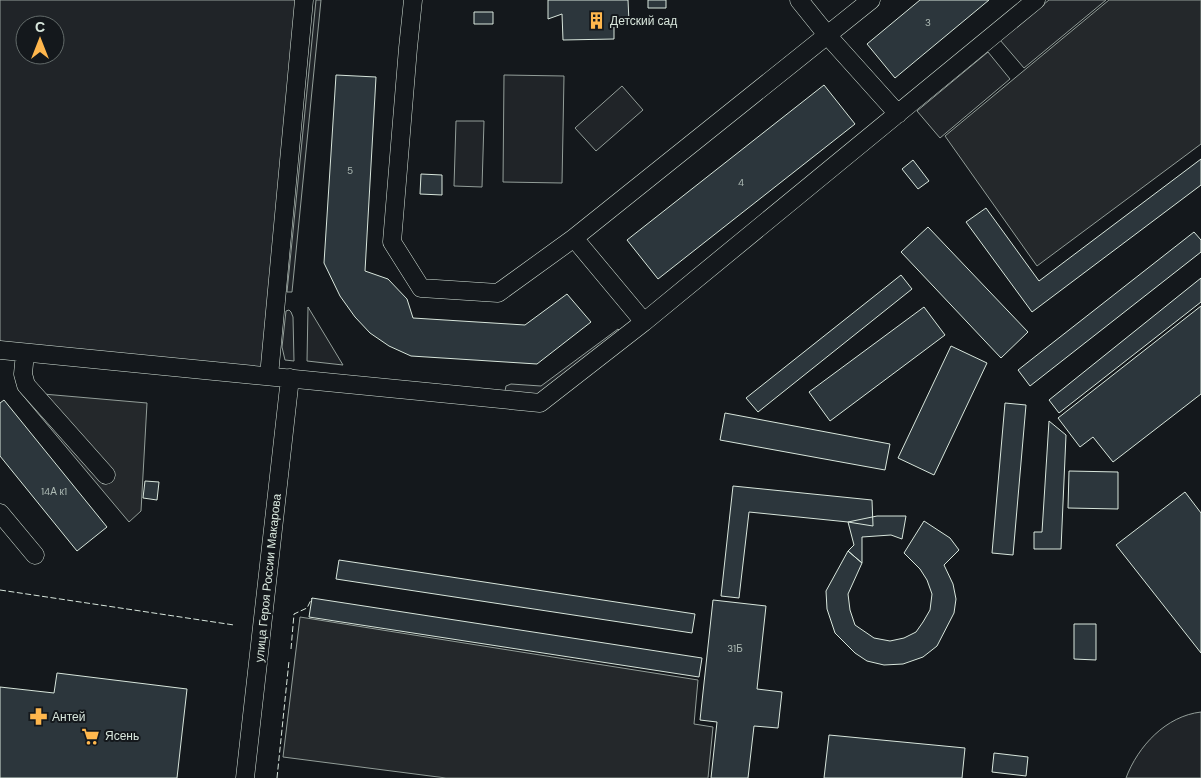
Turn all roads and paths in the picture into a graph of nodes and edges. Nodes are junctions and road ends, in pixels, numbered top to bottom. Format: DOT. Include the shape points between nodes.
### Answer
graph roads {
  1 [pos="304,0"];
  2 [pos="413,0"];
  3 [pos="799,0"];
  4 [pos="871,0"];
  5 [pos="1036,0"];
  6 [pos="828,36"];
  7 [pos="898,114"];
  8 [pos="574,238"];
  9 [pos="644,322"];
  10 [pos="0,350"];
  11 [pos="25,353"];
  12 [pos="269,376"];
  13 [pos="290,378"];
  14 [pos="106,475"];
  15 [pos="0,513"];
  16 [pos="35,555"];
  17 [pos="245,778"];
  1 -- 12 [label="street"];
  2 -- 8 [label="street" via="392,242 421,288 498,294"];
  3 -- 6 [label="street"];
  4 -- 6 [label="street"];
  5 -- 7 [label="street"];
  6 -- 7 [label="street"];
  6 -- 8 [label="street"];
  7 -- 9 [label="street"];
  8 -- 9 [label="street"];
  9 -- 13 [label="street" via="540,402"];
  10 -- 11 [label="street"];
  11 -- 12 [label="street"];
  11 -- 14 [label="street" via="23,374 26,385"];
  12 -- 13 [label="street"];
  13 -- 17 [label="street, улица Героя России Макарова"];
  15 -- 16 [label="street"];
}
